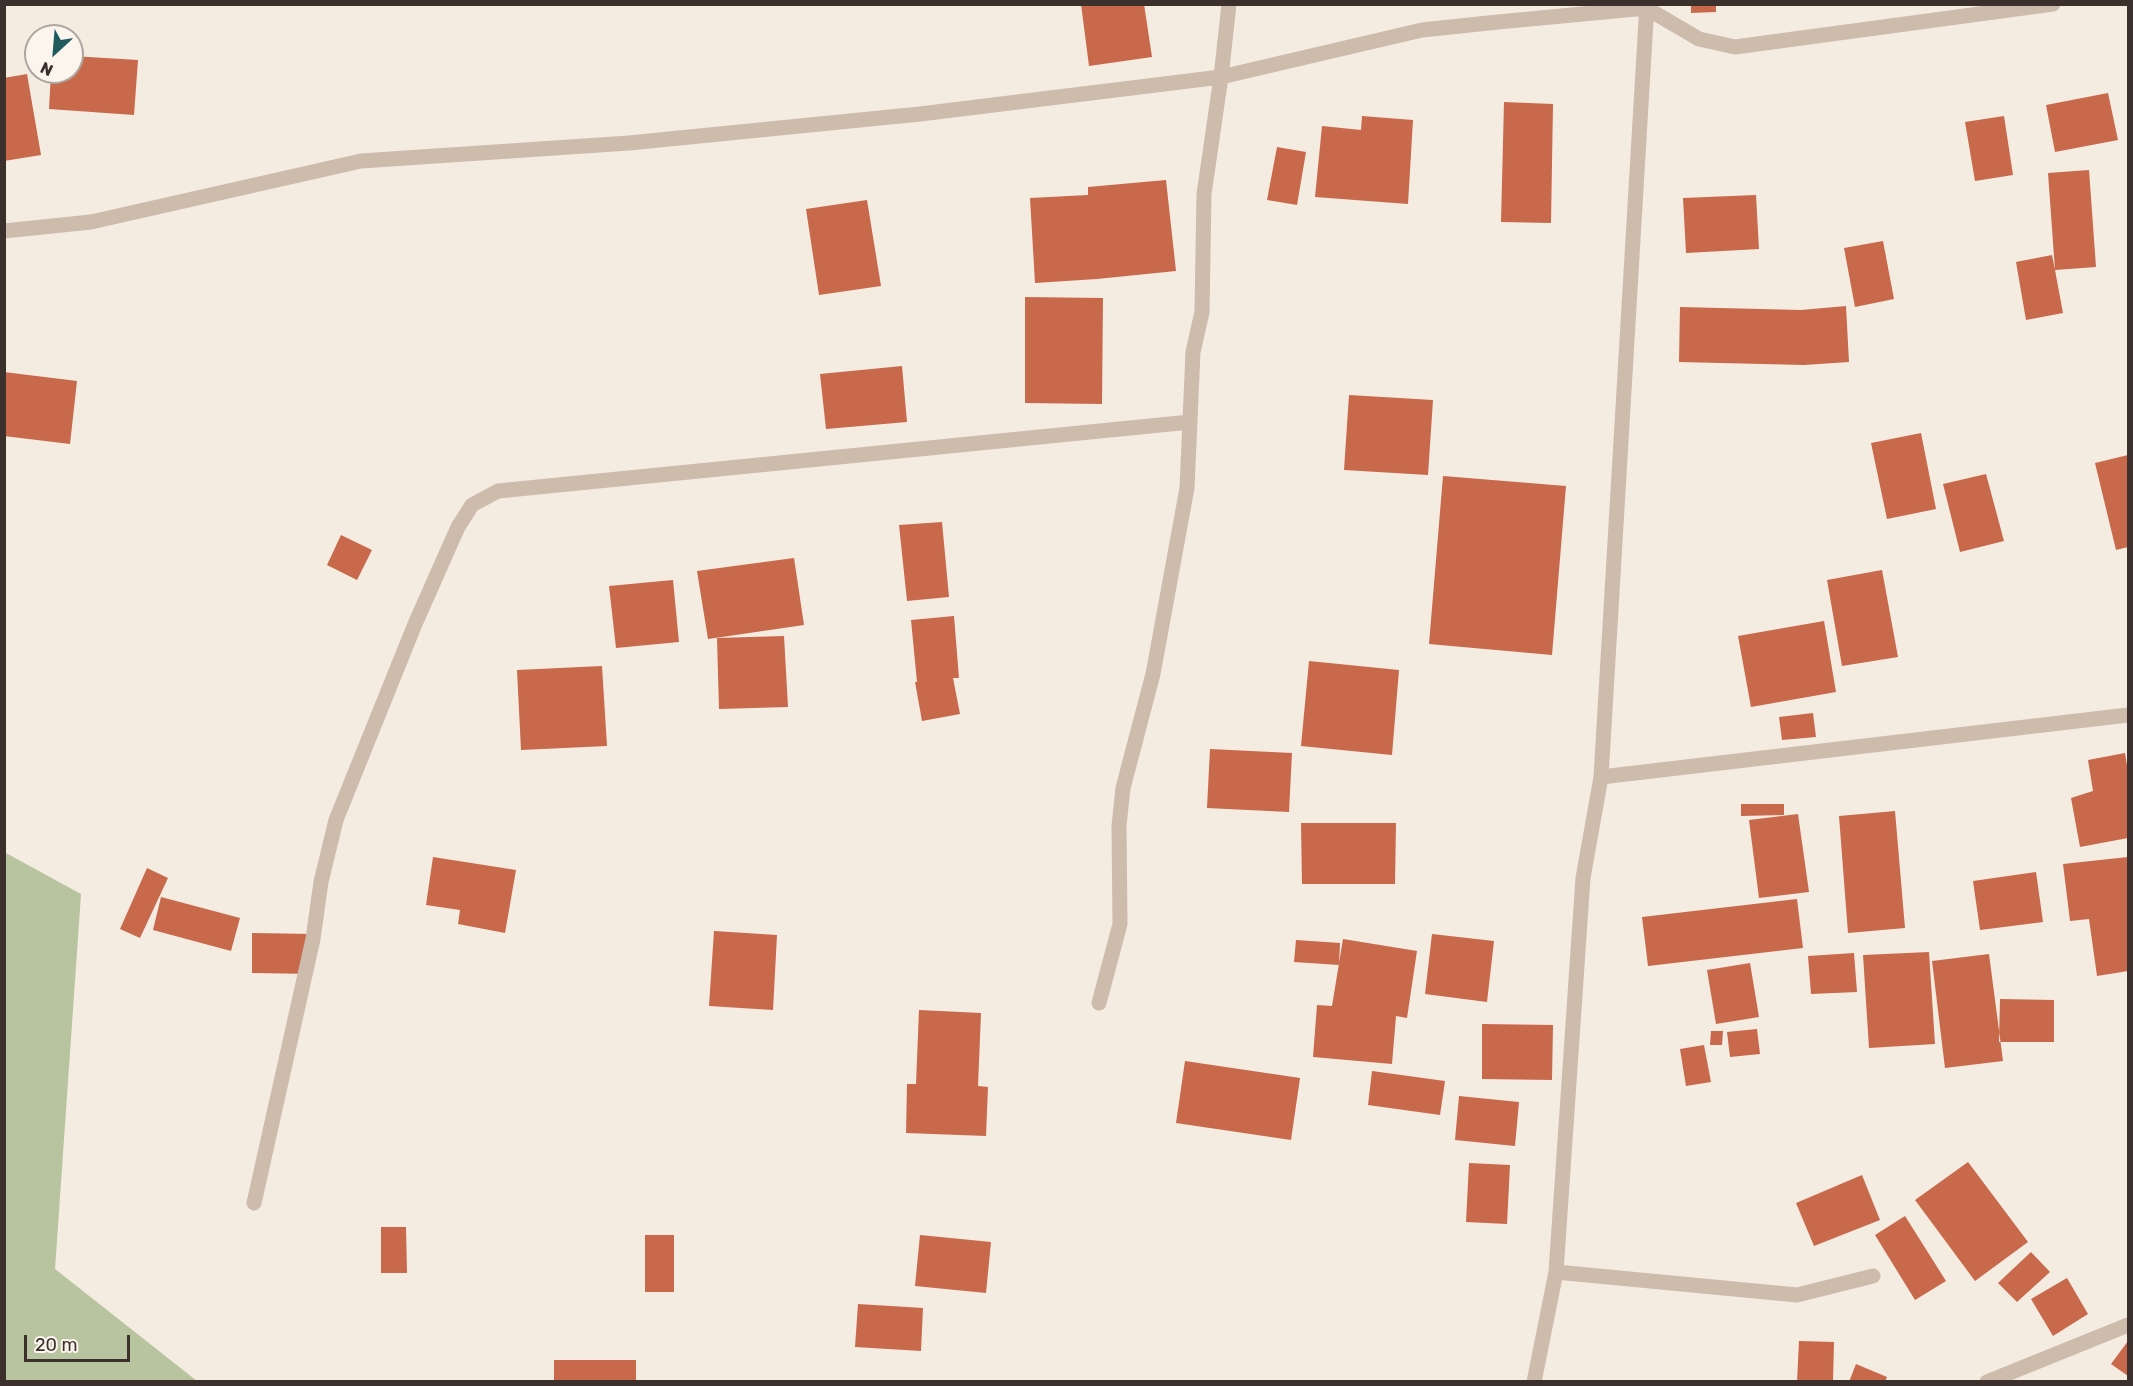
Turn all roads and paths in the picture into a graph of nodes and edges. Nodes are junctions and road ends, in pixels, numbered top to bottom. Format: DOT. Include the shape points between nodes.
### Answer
graph roads {
  1 [pos="1229,4"];
  2 [pos="2053,4"];
  3 [pos="1646,6"];
  4 [pos="1221,77"];
  5 [pos="4,231"];
  6 [pos="1190,422"];
  7 [pos="2128,715"];
  8 [pos="1601,777"];
  9 [pos="1099,1003"];
  10 [pos="254,1203"];
  11 [pos="1556,1272"];
  12 [pos="1873,1276"];
  13 [pos="2128,1325"];
  14 [pos="1534,1382"];
  15 [pos="1987,1382"];
  1 -- 4 [label="street"];
  2 -- 3 [label="street" via="1735,47 1699,39"];
  3 -- 4 [label="street" via="1422,30"];
  3 -- 8 [label="street"];
  4 -- 5 [label="street" via="909,116 629,143 361,161 91,222"];
  4 -- 6 [label="street" via="1204,194 1202,312 1193,352"];
  6 -- 9 [label="street" via="1187,488 1152,674 1123,788 1119,826 1120,924"];
  6 -- 10 [label="street" via="498,491 472,505 458,527 415,624 336,820 321,882 314,939"];
  7 -- 8 [label="street"];
  8 -- 11 [label="street" via="1583,878"];
  11 -- 12 [label="street" via="1797,1295"];
  11 -- 14 [label="street"];
  13 -- 15 [label="street"];
}
